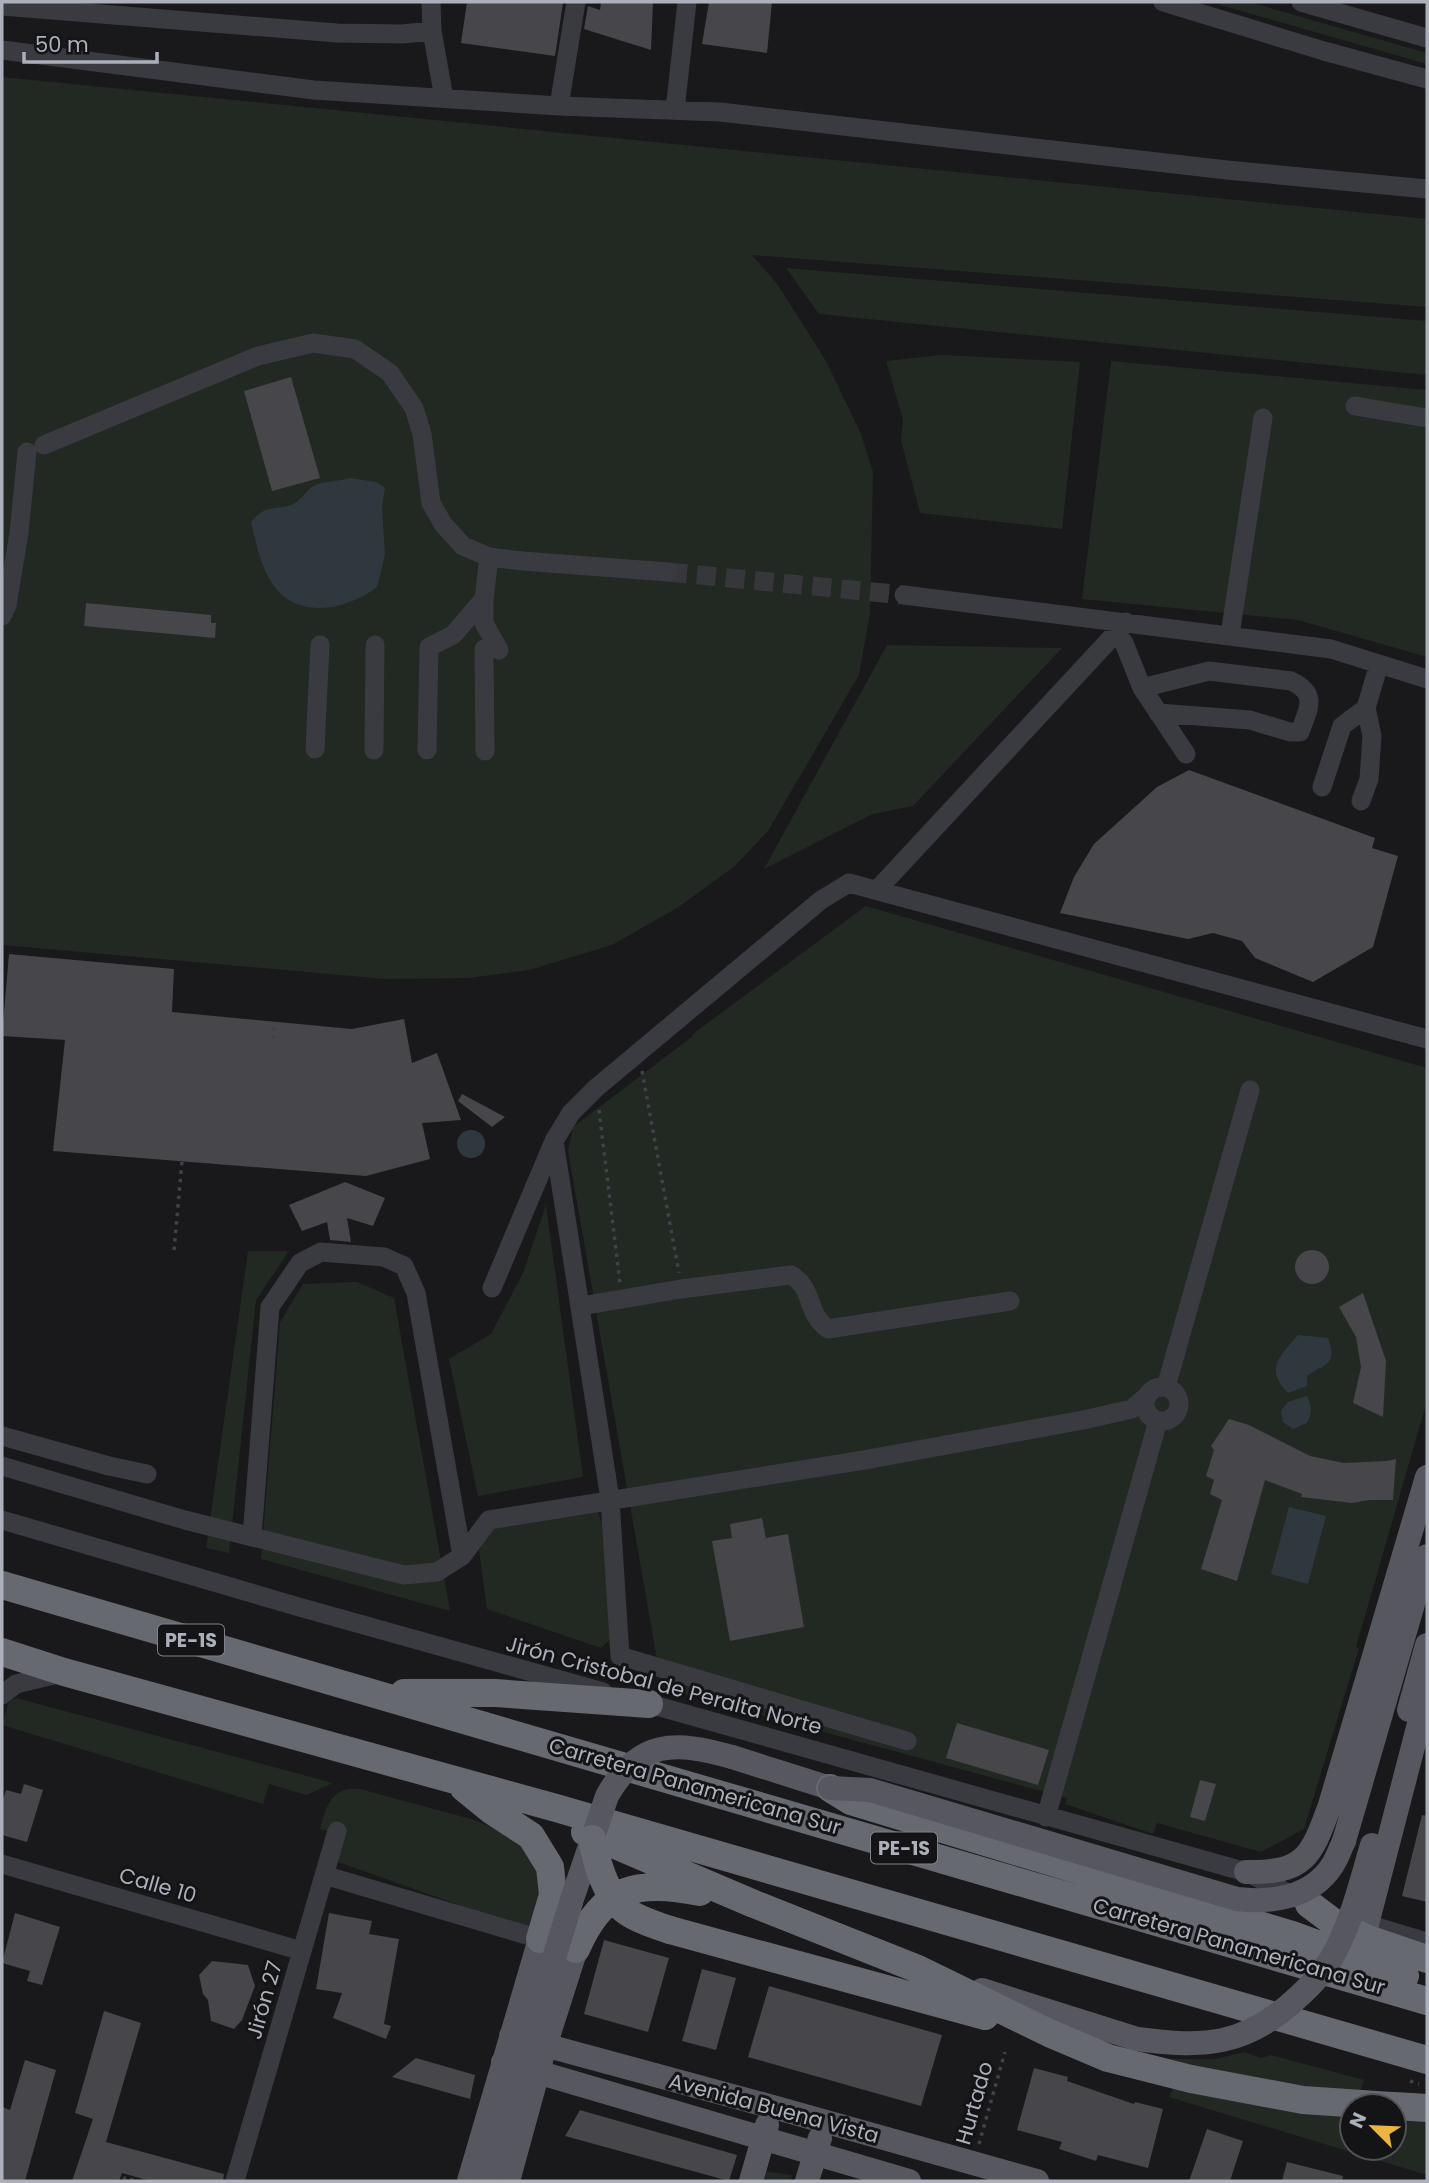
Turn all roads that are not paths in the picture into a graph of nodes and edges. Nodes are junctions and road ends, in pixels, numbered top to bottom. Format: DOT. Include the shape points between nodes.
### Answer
graph roads {
  1 [pos="430,2"];
  2 [pos="576,2"];
  3 [pos="687,2"];
  4 [pos="1163,2"];
  5 [pos="1301,2"];
  6 [pos="2,6"];
  7 [pos="1205,8"];
  8 [pos="432,31"];
  9 [pos="1427,38"];
  10 [pos="2,50"];
  11 [pos="1427,79"];
  12 [pos="444,98"];
  13 [pos="559,106"];
  14 [pos="675,110"];
  15 [pos="1427,190"];
  16 [pos="1355,406"];
  17 [pos="1263,418"];
  18 [pos="1427,418"];
  19 [pos="489,557"];
  20 [pos="668,572"];
  21 [pos="904,595"];
  22 [pos="484,599"];
  23 [pos="2,614"];
  24 [pos="1121,627"];
  25 [pos="1230,635"];
  26 [pos="320,645"];
  27 [pos="374,645"];
  28 [pos="1379,664"];
  29 [pos="1427,679"];
  30 [pos="1142,688"];
  31 [pos="1366,708"];
  32 [pos="1158,713"];
  33 [pos="314,749"];
  34 [pos="374,750"];
  35 [pos="427,750"];
  36 [pos="485,751"];
  37 [pos="1186,754"];
  38 [pos="1322,787"];
  39 [pos="1361,802"];
  40 [pos="877,890"];
  41 [pos="1427,1039"];
  42 [pos="1250,1090"];
  43 [pos="554,1141"];
  44 [pos="492,1288"];
  45 [pos="1010,1301"];
  46 [pos="581,1306"];
  47 [pos="1166,1387"];
  48 [pos="1147,1396"];
  49 [pos="1158,1421"];
  50 [pos="2,1436"];
  51 [pos="2,1466"];
  52 [pos="148,1475"];
  53 [pos="1427,1477"];
  54 [pos="610,1499"];
  55 [pos="2,1520"];
  56 [pos="252,1537"];
  57 [pos="462,1556"];
  58 [pos="1427,1556"];
  59 [pos="2,1585"];
  60 [pos="1427,1645"];
  61 [pos="2,1653"];
  62 [pos="64,1672"];
  63 [pos="1427,1693"];
  64 [pos="380,1694"];
  65 [pos="2,1695"];
  66 [pos="649,1704"];
  67 [pos="907,1741"];
  68 [pos="456,1781"];
  69 [pos="830,1788"];
  70 [pos="556,1808"];
  71 [pos="1046,1817"];
  72 [pos="337,1831"];
  73 [pos="592,1839"];
  74 [pos="2,1864"];
  75 [pos="1245,1872"];
  76 [pos="324,1875"];
  77 [pos="754,1904"];
  78 [pos="1309,1904"];
  79 [pos="1367,1924"];
  80 [pos="540,1939"];
  81 [pos="1427,1942"];
  82 [pos="576,1949"];
  83 [pos="302,1951"];
  84 [pos="1427,1959"];
  85 [pos="918,1969"];
  86 [pos="1427,1991"];
  87 [pos="1427,2001"];
  88 [pos="1049,2033"];
  89 [pos="510,2036"];
  90 [pos="545,2046"];
  91 [pos="1427,2060"];
  92 [pos="503,2062"];
  93 [pos="538,2073"];
  94 [pos="1338,2102"];
  95 [pos="773,2107"];
  96 [pos="1408,2107"];
  97 [pos="1427,2108"];
  98 [pos="825,2121"];
  99 [pos="763,2140"];
  100 [pos="816,2153"];
  101 [pos="235,2181"];
  102 [pos="470,2181"];
  103 [pos="486,2181"];
  104 [pos="508,2181"];
  105 [pos="751,2181"];
  106 [pos="807,2181"];
  107 [pos="909,2181"];
  108 [pos="1037,2181"];
  1 -- 8 [label="street"];
  2 -- 13 [label="street"];
  3 -- 14 [label="street"];
  4 -- 7 [label="street"];
  5 -- 9 [label="street"];
  6 -- 8 [label="street" via="337,33"];
  7 -- 11 [label="street"];
  8 -- 12 [label="street"];
  10 -- 12 [label="street" via="314,90"];
  12 -- 13 [label="street"];
  13 -- 14 [label="street"];
  14 -- 15 [label="street"];
  16 -- 18 [label="street"];
  17 -- 25 [label="street"];
  19 -- 20 [label="street"];
  19 -- 22 [label="street"];
  19 -- 23 [label="street" via="463,545 431,503 414,408 390,373 355,349 313,344 258,356 36,449"];
  21 -- 24 [label="street"];
  22 -- 35 [label="street" via="453,635 431,646"];
  22 -- 36 [label="street" via="491,649"];
  24 -- 25 [label="street"];
  24 -- 30 [label="street"];
  24 -- 40 [label="street"];
  25 -- 28 [label="street" via="1331,649"];
  26 -- 33 [label="street"];
  27 -- 34 [label="street"];
  28 -- 29 [label="street"];
  28 -- 31 [label="street"];
  30 -- 32 [label="street"];
  30 -- 32 [label="street" via="1209,671 1291,681 1303,687 1309,707 1300,732 1250,720"];
  31 -- 38 [label="street" via="1342,726"];
  31 -- 39 [label="street" via="1372,736 1369,779"];
  32 -- 37 [label="street"];
  40 -- 41 [label="street"];
  40 -- 43 [label="street" via="849,883 821,900 596,1088 571,1113"];
  42 -- 47 [label="street"];
  43 -- 44 [label="street"];
  43 -- 46 [label="street"];
  45 -- 46 [label="street" via="828,1329 817,1322 802,1281 791,1275"];
  46 -- 54 [label="street"];
  47 -- 48 [label="street" via="1155,1388"];
  47 -- 49 [label="street" via="1175,1392 1179,1407 1174,1418"];
  48 -- 49 [label="street" via="1146,1411"];
  48 -- 54 [label="street" via="1132,1409 1083,1420"];
  49 -- 71 [label="street"];
  50 -- 52 [label="street"];
  51 -- 56 [label="street"];
  53 -- 75 [label="main road" via="1316,1844 1293,1867"];
  54 -- 57 [label="street" via="489,1520"];
  54 -- 67 [label="street" via="620,1656"];
  55 -- 66 [label="street, Jirón Cristobal de Peralta Norte"];
  56 -- 57 [label="street" via="404,1575 437,1572"];
  56 -- 57 [label="street" via="270,1307 300,1263 321,1252 384,1257 404,1266 415,1293"];
  58 -- 69 [label="main road, bridge" via="1344,1841 1331,1868 1309,1888 1286,1898 1237,1899 870,1790"];
  59 -- 64 [label="highway, Carretera Panamericana Sur / PE-1S"];
  60 -- 85 [label="main road, bridge" via="1372,1845 1337,1948 1286,2008 1252,2032 1176,2044 1137,2039"];
  61 -- 62 [label="highway"];
  62 -- 65 [label="street" via="16,1684"];
  62 -- 68 [label="highway"];
  63 -- 79 [label="main road"];
  64 -- 66 [label="highway" via="495,1693"];
  64 -- 87 [label="highway, Carretera Panamericana Sur / PE-1S"];
  66 -- 71 [label="street, Jirón Cristobal de Peralta Norte"];
  68 -- 70 [label="highway"];
  68 -- 80 [label="highway" via="531,1836 550,1867 553,1895"];
  69 -- 73 [label="main road, bridge" via="701,1748 666,1747 632,1763 614,1783"];
  69 -- 86 [label="highway" via="851,1801 1292,1935 1404,1976"];
  70 -- 77 [label="highway" via="587,1833"];
  70 -- 91 [label="highway"];
  71 -- 75 [label="street, Jirón Cristobal de Peralta Norte"];
  72 -- 76 [label="street, Jirón 27"];
  73 -- 88 [label="highway, bridge" via="616,1902 642,1919"];
  73 -- 103 [label="main road, bridge"];
  74 -- 83 [label="street, Calle 10"];
  75 -- 78 [label="street, Jirón Cristobal de Peralta Norte"];
  76 -- 80 [label="street"];
  76 -- 83 [label="street, Jirón 27"];
  77 -- 82 [label="highway" via="672,1887 644,1886 618,1894 599,1909"];
  77 -- 85 [label="highway"];
  78 -- 79 [label="street, Jirón Cristobal de Peralta Norte"];
  78 -- 84 [label="highway" via="1337,1925"];
  79 -- 81 [label="street, Jirón Cristobal de Peralta Norte"];
  80 -- 89 [label="main road"];
  82 -- 90 [label="main road"];
  83 -- 101 [label="street, Jirón 27"];
  85 -- 88 [label="highway"];
  88 -- 94 [label="highway" via="1108,2057 1191,2079"];
  89 -- 90 [label="main road, Avenida Buena Vista"];
  89 -- 92 [label="main road"];
  90 -- 93 [label="main road"];
  90 -- 95 [label="main road, Avenida Buena Vista"];
  92 -- 93 [label="main road, Avenida Buena Vista"];
  92 -- 102 [label="main road"];
  93 -- 99 [label="main road, Avenida Buena Vista"];
  93 -- 104 [label="main road"];
  95 -- 98 [label="main road, Avenida Buena Vista"];
  95 -- 99 [label="main road"];
  96 -- 97 [label="highway"];
  98 -- 100 [label="main road"];
  98 -- 108 [label="main road, Avenida Buena Vista"];
  99 -- 100 [label="main road, Avenida Buena Vista"];
  99 -- 105 [label="main road"];
  100 -- 106 [label="main road"];
  100 -- 107 [label="main road, Avenida Buena Vista"];
}
